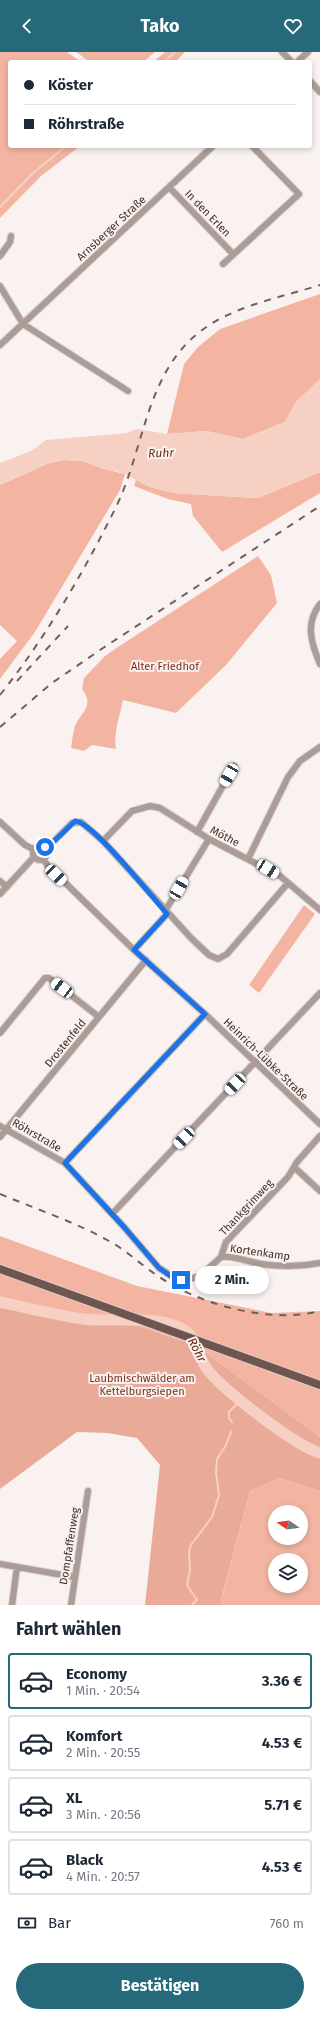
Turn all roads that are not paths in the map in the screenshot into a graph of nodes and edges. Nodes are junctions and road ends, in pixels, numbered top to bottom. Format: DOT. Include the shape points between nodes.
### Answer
graph roads {
  1 [pos="282,52"];
  2 [pos="308,52"];
  3 [pos="290,60"];
  4 [pos="299,60"];
  5 [pos="312,83"];
  6 [pos="320,92"];
  7 [pos="211,148"];
  8 [pos="254,148"];
  9 [pos="168,187"];
  10 [pos="11,236"];
  11 [pos="233,254"];
  12 [pos="0,256"];
  13 [pos="223,264"];
  14 [pos="0,286"];
  15 [pos="23,324"];
  16 [pos="0,345"];
  17 [pos="128,391"];
  18 [pos="320,604"];
  19 [pos="320,664"];
  20 [pos="320,747"];
  21 [pos="234,766"];
  22 [pos="0,822"];
  23 [pos="197,832"];
  24 [pos="209,839"];
  25 [pos="103,841"];
  26 [pos="33,849"];
  27 [pos="46,849"];
  28 [pos="34,857"];
  29 [pos="44,859"];
  30 [pos="248,859"];
  31 [pos="0,881"];
  32 [pos="288,882"];
  33 [pos="7,887"];
  34 [pos="0,894"];
  35 [pos="320,910"];
  36 [pos="166,913"];
  37 [pos="134,950"];
  38 [pos="146,960"];
  39 [pos="320,993"];
  40 [pos="205,1014"];
  41 [pos="99,1017"];
  42 [pos="0,1033"];
  43 [pos="255,1062"];
  44 [pos="320,1124"];
  45 [pos="0,1126"];
  46 [pos="7,1129"];
  47 [pos="320,1136"];
  48 [pos="0,1137"];
  49 [pos="65,1163"];
  50 [pos="294,1167"];
  51 [pos="320,1191"];
  52 [pos="112,1214"];
  53 [pos="221,1257"];
  54 [pos="320,1263"];
  55 [pos="2,1269"];
  56 [pos="181,1280"];
  57 [pos="320,1384"];
  58 [pos="88,1491"];
  59 [pos="0,1564"];
  60 [pos="17,1567"];
  61 [pos="74,1577"];
  62 [pos="12,1605"];
  63 [pos="70,1605"];
  1 -- 3 [label="street"];
  2 -- 4 [label="street"];
  5 -- 6 [label="street"];
  7 -- 9 [label="street, Arnsberger Straße"];
  8 -- 11 [label="street" via="299,194"];
  9 -- 11 [label="street, In den Erlen"];
  9 -- 15 [label="street, Arnsberger Straße"];
  10 -- 12 [label="street" via="10,242"];
  11 -- 13 [label="street"];
  14 -- 15 [label="street"];
  15 -- 16 [label="street, Arnsberger Straße"];
  15 -- 17 [label="street"];
  18 -- 19 [label="street" via="312,619 310,631"];
  20 -- 30 [label="street, Möthe" via="303,758 291,773"];
  21 -- 23 [label="street"];
  22 -- 26 [label="street"];
  23 -- 24 [label="street, Möthe"];
  23 -- 25 [label="street, Möthe" via="164,809 150,806 129,813"];
  24 -- 30 [label="street, Möthe"];
  24 -- 36 [label="street"];
  25 -- 27 [label="street" via="78,821 72,823"];
  25 -- 36 [label="street"];
  26 -- 27 [label="street" via="39,846"];
  26 -- 28 [label="street"];
  27 -- 29 [label="street"];
  28 -- 29 [label="street" via="38,860"];
  28 -- 33 [label="street"];
  29 -- 37 [label="street, Heinrich-Lübke-Straße" via="48,866"];
  30 -- 32 [label="street"];
  31 -- 33 [label="street"];
  32 -- 35 [label="street"];
  32 -- 36 [label="street" via="221,958 209,955"];
  33 -- 34 [label="street"];
  36 -- 37 [label="street"];
  37 -- 38 [label="street, Heinrich-Lübke-Straße"];
  38 -- 40 [label="street, Heinrich-Lübke-Straße"];
  38 -- 41 [label="street, Drostenfeld"];
  39 -- 43 [label="street"];
  40 -- 43 [label="street, Heinrich-Lübke-Straße"];
  40 -- 49 [label="street"];
  41 -- 42 [label="street" via="49,978 45,978"];
  41 -- 46 [label="street, Drostenfeld"];
  43 -- 44 [label="street, Heinrich-Lübke-Straße"];
  43 -- 52 [label="street"];
  45 -- 46 [label="street, Röhrstraße"];
  46 -- 48 [label="street, Drostenfeld"];
  46 -- 49 [label="street, Röhrstraße"];
  47 -- 50 [label="street, Thankgrimweg"];
  49 -- 52 [label="street, Röhrstraße"];
  50 -- 51 [label="street"];
  50 -- 53 [label="street, Thankgrimweg" via="288,1177 226,1242"];
  52 -- 56 [label="street, Röhrstraße" via="159,1268"];
  53 -- 54 [label="street, Kortenkamp" via="284,1266"];
  53 -- 56 [label="street, Thankgrimweg" via="200,1276"];
  55 -- 57 [label="main road"];
  58 -- 61 [label="street, Dompfaffenweg"];
  59 -- 60 [label="street"];
  60 -- 61 [label="street"];
  60 -- 62 [label="street"];
  61 -- 63 [label="street, Dompfaffenweg"];
}
